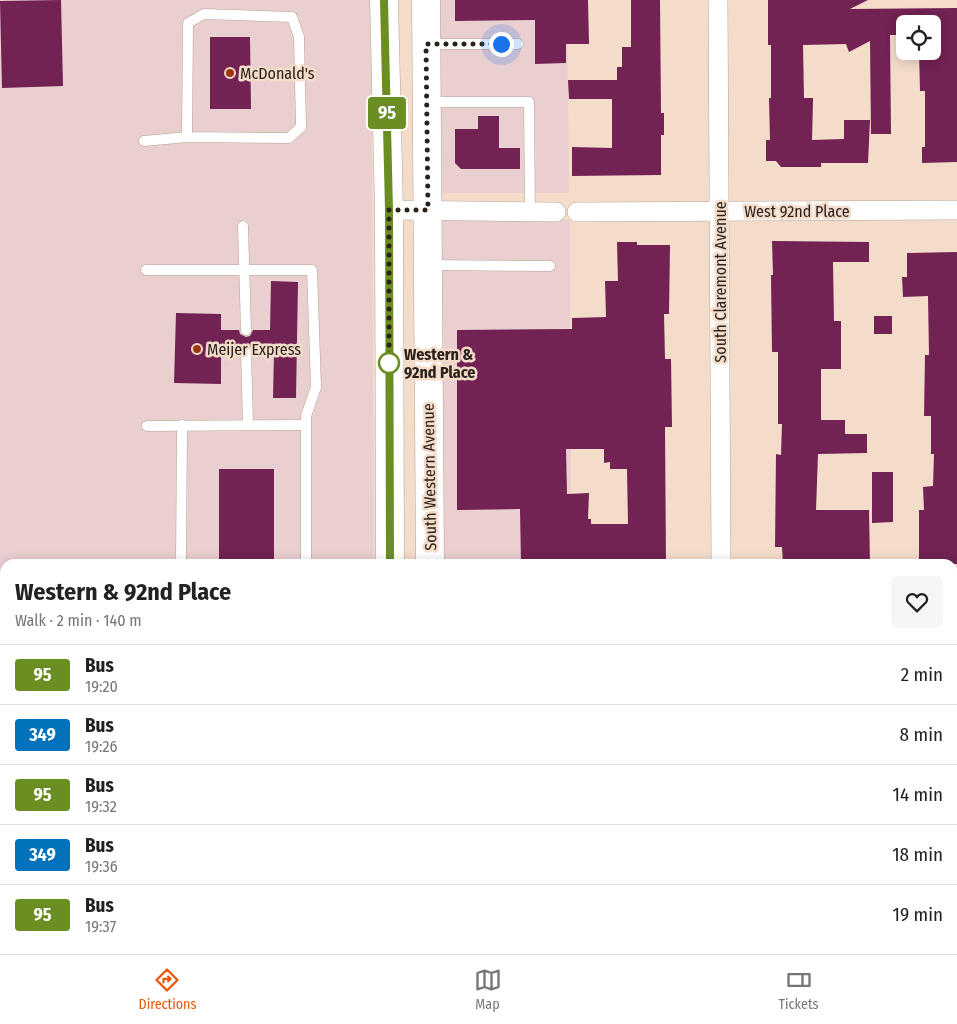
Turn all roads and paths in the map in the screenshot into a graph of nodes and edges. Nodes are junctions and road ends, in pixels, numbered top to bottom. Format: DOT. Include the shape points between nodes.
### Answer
graph roads {
  1 [pos="384,0"];
  2 [pos="426,0"];
  3 [pos="718,0"];
  4 [pos="426,44"];
  5 [pos="518,44"];
  6 [pos="427,102"];
  7 [pos="188,137"];
  8 [pos="144,141"];
  9 [pos="389,210"];
  10 [pos="428,210"];
  11 [pos="957,210"];
  12 [pos="530,212"];
  13 [pos="556,212"];
  14 [pos="577,212"];
  15 [pos="719,212"];
  16 [pos="243,226"];
  17 [pos="428,266"];
  18 [pos="550,266"];
  19 [pos="146,270"];
  20 [pos="244,270"];
  21 [pos="246,330"];
  22 [pos="246,352"];
  23 [pos="182,425"];
  24 [pos="248,425"];
  25 [pos="306,425"];
  26 [pos="147,426"];
  27 [pos="181,559"];
  28 [pos="306,559"];
  29 [pos="390,559"];
  30 [pos="430,559"];
  31 [pos="722,559"];
  1 -- 9 [label="main road"];
  2 -- 4 [label="main road, South Western Avenue"];
  3 -- 15 [label="street, South Claremont Avenue"];
  4 -- 5 [label="lane"];
  4 -- 6 [label="main road, South Western Avenue"];
  6 -- 10 [label="main road, South Western Avenue"];
  6 -- 12 [label="lane" via="529,102"];
  7 -- 7 [label="lane" via="289,138 301,127 300,37 292,17 204,14 188,23"];
  7 -- 8 [label="lane"];
  9 -- 10 [label="street"];
  9 -- 29 [label="main road"];
  10 -- 12 [label="street"];
  10 -- 17 [label="main road, South Western Avenue"];
  11 -- 15 [label="street, West 92nd Place"];
  12 -- 13 [label="street"];
  14 -- 15 [label="street, West 92nd Place"];
  15 -- 31 [label="street, South Claremont Avenue"];
  16 -- 20 [label="lane"];
  17 -- 18 [label="lane"];
  17 -- 30 [label="main road, South Western Avenue"];
  19 -- 20 [label="lane"];
  20 -- 21 [label="lane"];
  20 -- 25 [label="lane" via="312,270 316,387"];
  22 -- 24 [label="lane"];
  23 -- 24 [label="lane"];
  23 -- 26 [label="lane"];
  23 -- 27 [label="lane"];
  24 -- 25 [label="lane"];
  25 -- 28 [label="lane"];
}
